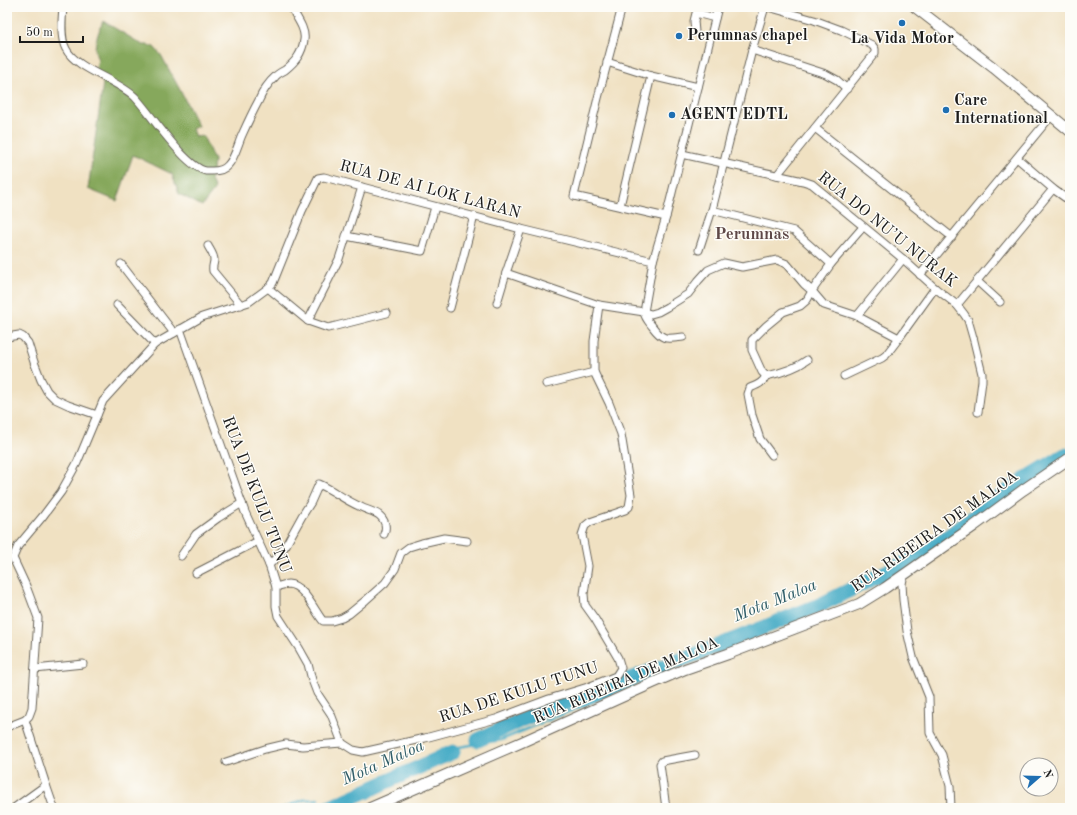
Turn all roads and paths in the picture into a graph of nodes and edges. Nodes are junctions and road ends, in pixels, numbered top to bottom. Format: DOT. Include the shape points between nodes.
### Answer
graph roads {
  1 [pos="63,7"];
  2 [pos="291,7"];
  3 [pos="622,7"];
  4 [pos="718,7"];
  5 [pos="767,7"];
  6 [pos="915,7"];
  7 [pos="715,18"];
  8 [pos="695,32"];
  9 [pos="752,50"];
  10 [pos="607,62"];
  11 [pos="651,76"];
  12 [pos="698,87"];
  13 [pos="847,89"];
  14 [pos="1051,116"];
  15 [pos="815,128"];
  16 [pos="1070,131"];
  17 [pos="682,154"];
  18 [pos="1018,158"];
  19 [pos="724,163"];
  20 [pos="777,175"];
  21 [pos="362,187"];
  22 [pos="1053,189"];
  23 [pos="1070,202"];
  24 [pos="435,206"];
  25 [pos="620,206"];
  26 [pos="712,210"];
  27 [pos="474,216"];
  28 [pos="666,217"];
  29 [pos="863,227"];
  30 [pos="521,229"];
  31 [pos="346,236"];
  32 [pos="952,236"];
  33 [pos="208,246"];
  34 [pos="699,250"];
  35 [pos="903,259"];
  36 [pos="653,261"];
  37 [pos="121,264"];
  38 [pos="831,264"];
  39 [pos="506,272"];
  40 [pos="920,275"];
  41 [pos="977,281"];
  42 [pos="268,288"];
  43 [pos="935,288"];
  44 [pos="812,291"];
  45 [pos="1000,302"];
  46 [pos="497,303"];
  47 [pos="117,305"];
  48 [pos="241,305"];
  49 [pos="599,305"];
  50 [pos="957,305"];
  51 [pos="450,308"];
  52 [pos="644,312"];
  53 [pos="387,313"];
  54 [pos="857,316"];
  55 [pos="308,321"];
  56 [pos="177,331"];
  57 [pos="7,337"];
  58 [pos="683,337"];
  59 [pos="899,338"];
  60 [pos="155,344"];
  61 [pos="807,360"];
  62 [pos="594,372"];
  63 [pos="766,376"];
  64 [pos="844,376"];
  65 [pos="546,384"];
  66 [pos="978,412"];
  67 [pos="97,415"];
  68 [pos="772,455"];
  69 [pos="1070,458"];
  70 [pos="242,503"];
  71 [pos="384,534"];
  72 [pos="258,541"];
  73 [pos="467,541"];
  74 [pos="181,556"];
  75 [pos="268,565"];
  76 [pos="196,573"];
  77 [pos="904,574"];
  78 [pos="276,587"];
  79 [pos="83,664"];
  80 [pos="35,669"];
  81 [pos="25,720"];
  82 [pos="7,727"];
  83 [pos="342,743"];
  84 [pos="695,755"];
  85 [pos="226,762"];
  86 [pos="46,785"];
  87 [pos="14,808"];
  88 [pos="54,808"];
  89 [pos="370,808"];
  90 [pos="666,808"];
  91 [pos="951,808"];
  1 -- 2 [label="street" via="64,44 72,57 125,89 142,105 186,158 199,168 210,171 221,170 229,164 266,88 275,76 297,59 304,39"];
  3 -- 10 [label="street"];
  4 -- 7 [label="street"];
  5 -- 9 [label="street"];
  5 -- 13 [label="street" via="820,22 872,45 875,54"];
  6 -- 14 [label="street"];
  7 -- 8 [label="street" via="696,13"];
  7 -- 12 [label="street"];
  9 -- 13 [label="street" via="826,74"];
  9 -- 19 [label="street"];
  10 -- 11 [label="street"];
  10 -- 25 [label="street" via="574,196"];
  11 -- 12 [label="street"];
  11 -- 25 [label="street"];
  12 -- 17 [label="street"];
  13 -- 15 [label="street"];
  14 -- 16 [label="street"];
  14 -- 18 [label="street"];
  15 -- 20 [label="street"];
  15 -- 32 [label="street"];
  17 -- 19 [label="street, RUA DO NU’U NURAK"];
  17 -- 28 [label="street"];
  18 -- 22 [label="street"];
  18 -- 32 [label="street"];
  19 -- 20 [label="street, RUA DO NU’U NURAK"];
  19 -- 26 [label="street"];
  20 -- 29 [label="street, RUA DO NU’U NURAK" via="812,184"];
  21 -- 24 [label="street, RUA DE AI LOK LARAN"];
  21 -- 31 [label="street"];
  21 -- 42 [label="street, RUA DE AI LOK LARAN" via="324,177 318,178 273,282"];
  22 -- 23 [label="street"];
  22 -- 41 [label="street"];
  24 -- 27 [label="street, RUA DE AI LOK LARAN"];
  24 -- 31 [label="street" via="422,251"];
  25 -- 28 [label="street"];
  26 -- 34 [label="street"];
  26 -- 38 [label="street" via="794,231"];
  27 -- 30 [label="street, RUA DE AI LOK LARAN"];
  27 -- 51 [label="street"];
  28 -- 36 [label="street"];
  29 -- 35 [label="street, RUA DO NU’U NURAK"];
  29 -- 38 [label="street"];
  30 -- 36 [label="street, RUA DE AI LOK LARAN"];
  30 -- 39 [label="street"];
  31 -- 55 [label="street" via="339,259"];
  32 -- 40 [label="street"];
  33 -- 48 [label="street" via="213,256 213,270"];
  35 -- 40 [label="street, RUA DO NU’U NURAK"];
  35 -- 54 [label="street"];
  36 -- 52 [label="street"];
  37 -- 56 [label="street, RUA DE KULU TUNU"];
  38 -- 44 [label="street"];
  39 -- 46 [label="street"];
  39 -- 49 [label="street"];
  40 -- 43 [label="street, RUA DO NU’U NURAK"];
  41 -- 45 [label="street"];
  41 -- 50 [label="street"];
  42 -- 48 [label="street, RUA DE AI LOK LARAN"];
  42 -- 55 [label="street"];
  43 -- 50 [label="street, RUA DO NU’U NURAK"];
  43 -- 59 [label="street"];
  44 -- 52 [label="street" via="787,264 777,260 742,267 724,263 708,270 688,294 658,312"];
  44 -- 54 [label="street" via="824,304"];
  44 -- 63 [label="street" via="800,306 783,312 752,340 752,350"];
  47 -- 60 [label="street"];
  48 -- 56 [label="street, RUA DE AI LOK LARAN" via="202,317"];
  49 -- 52 [label="street"];
  49 -- 62 [label="street, RUA DE KULU TUNU" via="594,341"];
  50 -- 66 [label="street, RUA DO NU’U NURAK" via="968,320 982,374"];
  52 -- 58 [label="street" via="645,318 660,336 669,339"];
  53 -- 55 [label="street" via="328,328"];
  54 -- 59 [label="street"];
  56 -- 60 [label="street, RUA DE AI LOK LARAN"];
  56 -- 70 [label="street, RUA DE KULU TUNU"];
  57 -- 67 [label="street" via="18,335 28,343 41,380 56,399 68,406"];
  59 -- 64 [label="street" via="882,358"];
  60 -- 67 [label="street, RUA DE AI LOK LARAN" via="103,401"];
  61 -- 63 [label="street" via="800,366"];
  62 -- 65 [label="street"];
  62 -- 83 [label="street, RUA DE KULU TUNU" via="621,434 631,495 629,507 590,522 585,526 582,535 588,566 585,605 618,658 621,668 616,676 496,719 455,730 363,752"];
  63 -- 68 [label="street" via="762,382 750,388 748,394 760,439"];
  67 -- 80 [label="street, RUA DE AI LOK LARAN" via="77,463 61,492 18,546 13,558 38,618"];
  69 -- 77 [label="street, RUA RIBEIRA DE MALOA"];
  70 -- 72 [label="street, RUA DE KULU TUNU"];
  70 -- 74 [label="street" via="196,534"];
  71 -- 75 [label="street" via="385,523 379,515 318,484 311,502 286,545"];
  72 -- 75 [label="street, RUA DE KULU TUNU"];
  72 -- 76 [label="street"];
  73 -- 78 [label="street" via="444,538 409,547 401,553 395,569 385,583 349,614 332,621 323,621 299,588 289,584"];
  75 -- 78 [label="street, RUA DE KULU TUNU"];
  77 -- 89 [label="street, RUA RIBEIRA DE MALOA" via="859,604 685,669"];
  77 -- 91 [label="street" via="902,600 906,631 929,697 930,733 942,755 950,786"];
  78 -- 83 [label="street, RUA DE KULU TUNU" via="278,616 300,648 317,693 331,714"];
  79 -- 80 [label="street"];
  80 -- 81 [label="street, RUA DE AI LOK LARAN" via="32,708"];
  81 -- 82 [label="street"];
  81 -- 86 [label="street"];
  83 -- 85 [label="street" via="303,746 286,744"];
  84 -- 90 [label="street" via="662,761 660,764"];
  86 -- 87 [label="street"];
  86 -- 88 [label="street"];
}
